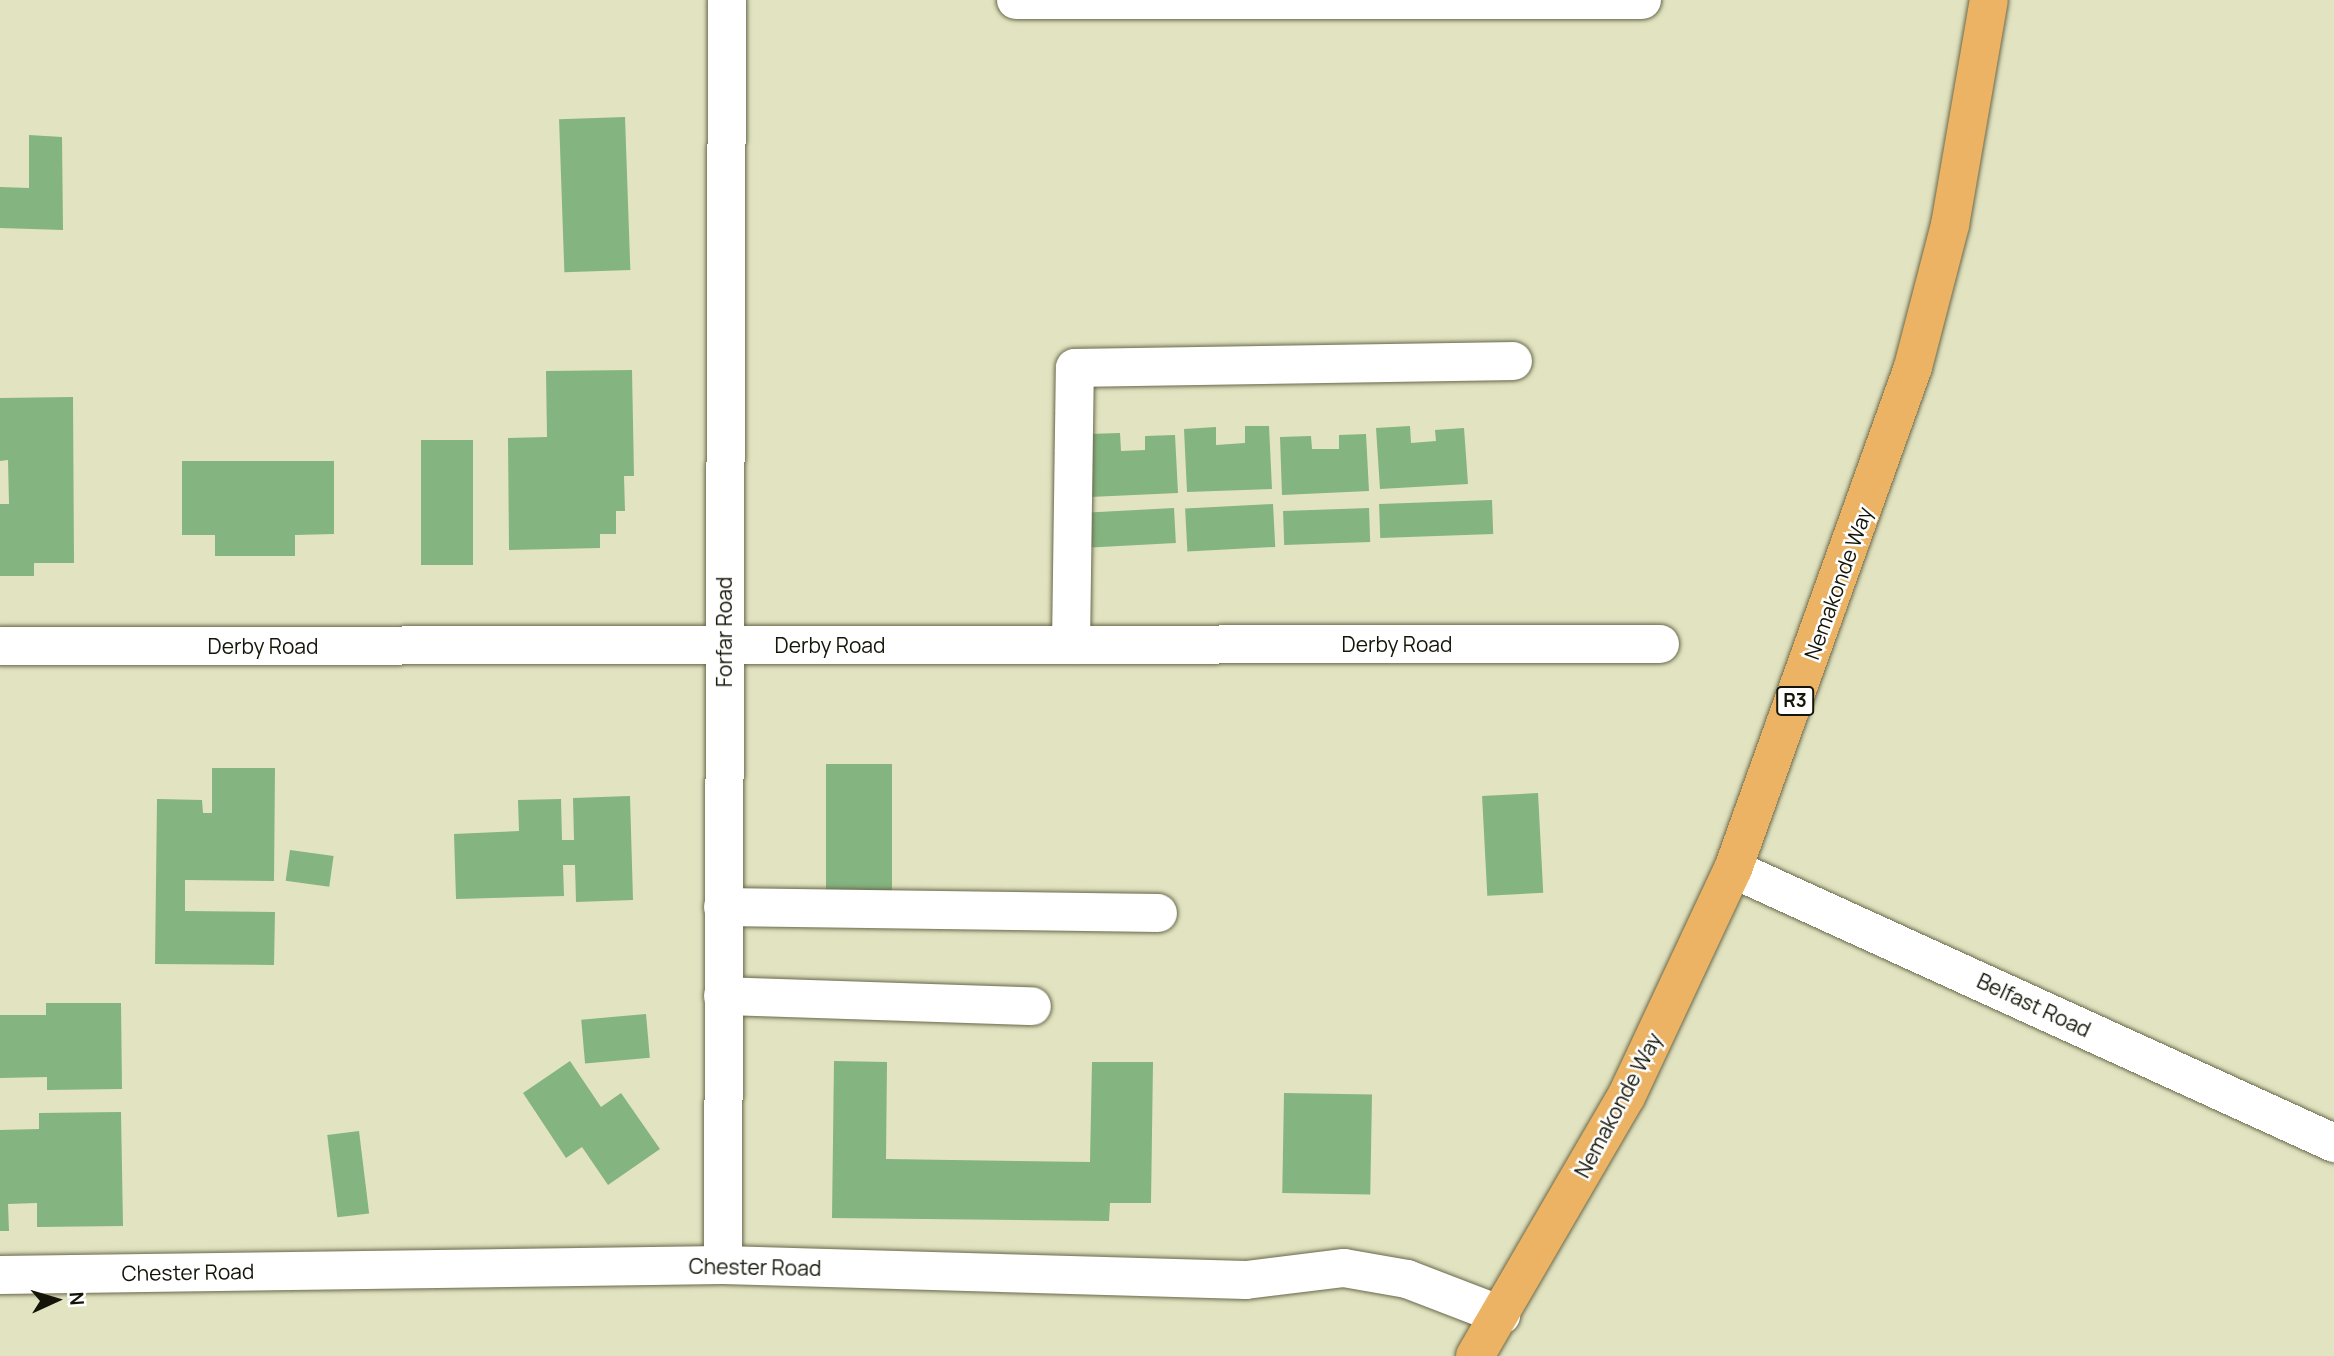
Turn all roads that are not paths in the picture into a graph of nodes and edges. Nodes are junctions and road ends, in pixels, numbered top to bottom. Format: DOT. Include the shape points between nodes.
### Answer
graph roads {
  1 [pos="727,0"];
  2 [pos="1016,0"];
  3 [pos="1642,0"];
  4 [pos="1989,0"];
  5 [pos="1371,1"];
  6 [pos="1513,362"];
  7 [pos="1660,644"];
  8 [pos="724,645"];
  9 [pos="1071,645"];
  10 [pos="0,646"];
  11 [pos="1733,869"];
  12 [pos="723,907"];
  13 [pos="1158,913"];
  14 [pos="723,996"];
  15 [pos="1032,1006"];
  16 [pos="2334,1143"];
  17 [pos="723,1265"];
  18 [pos="0,1275"];
  19 [pos="1501,1315"];
  20 [pos="1475,1356"];
  1 -- 8 [label="street, Forfar Road"];
  2 -- 5 [label="street"];
  3 -- 5 [label="street"];
  4 -- 11 [label="highway, Nemakonde Way / R3" via="1950,225 1913,367"];
  6 -- 9 [label="street" via="1075,368"];
  7 -- 9 [label="street, Derby Road"];
  8 -- 9 [label="street, Derby Road"];
  8 -- 10 [label="street, Derby Road"];
  8 -- 12 [label="street, Forfar Road"];
  11 -- 16 [label="street, Belfast Road"];
  11 -- 19 [label="highway, Nemakonde Way / R3" via="1626,1097"];
  12 -- 13 [label="street"];
  12 -- 14 [label="street, Forfar Road"];
  14 -- 15 [label="street"];
  14 -- 17 [label="street, Forfar Road"];
  17 -- 18 [label="street, Chester Road"];
  17 -- 19 [label="street, Chester Road" via="1247,1280 1344,1268 1407,1279"];
  19 -- 20 [label="highway, Nemakonde Way / R3"];
}
